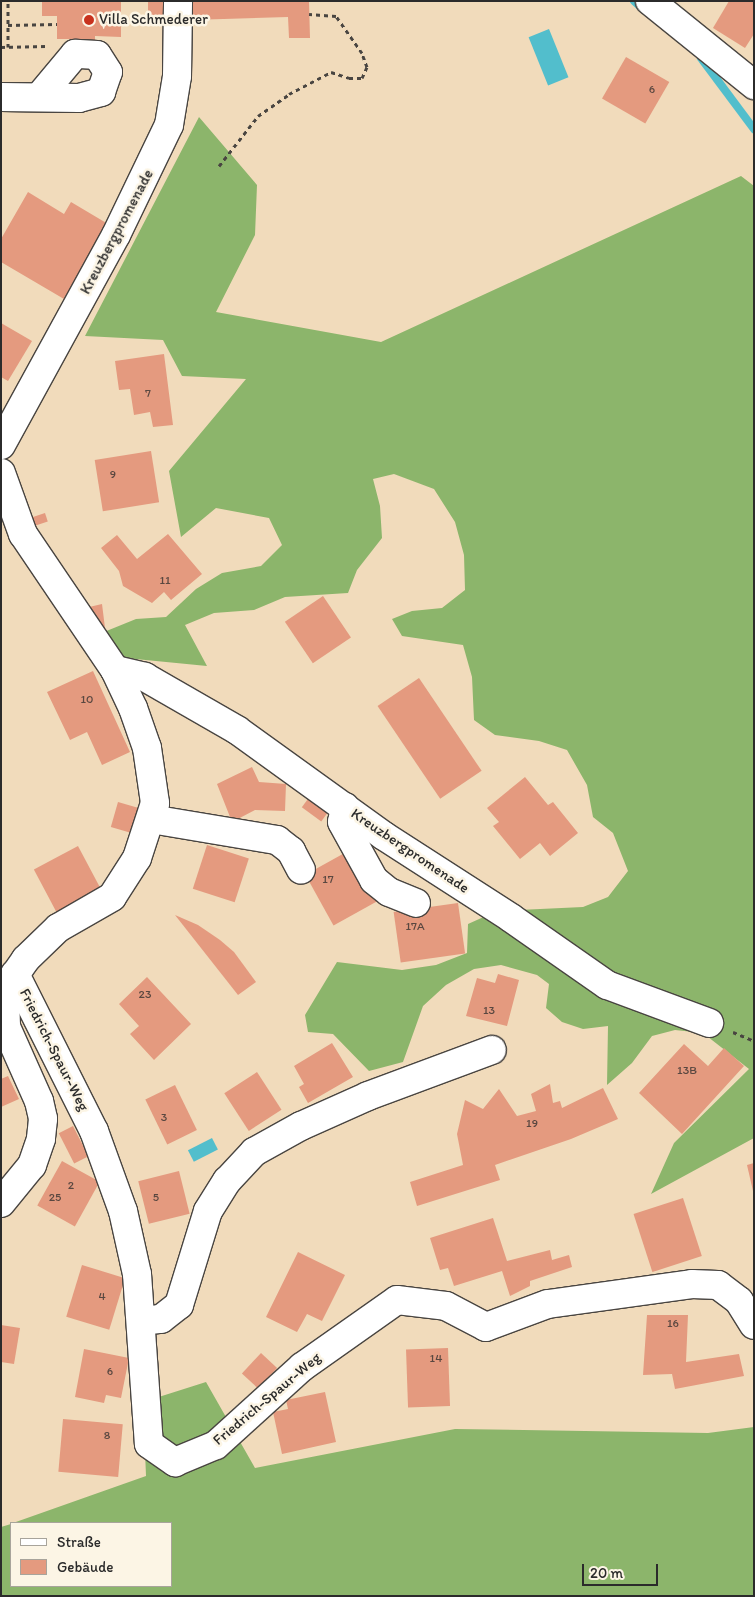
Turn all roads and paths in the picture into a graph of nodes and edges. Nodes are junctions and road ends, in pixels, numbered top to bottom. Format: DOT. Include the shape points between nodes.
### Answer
graph roads {
  1 [pos="8,1"];
  2 [pos="178,1"];
  3 [pos="650,1"];
  4 [pos="309,14"];
  5 [pos="57,24"];
  6 [pos="8,25"];
  7 [pos="8,47"];
  8 [pos="751,79"];
  9 [pos="1,97"];
  10 [pos="38,97"];
  11 [pos="218,166"];
  12 [pos="1,445"];
  13 [pos="1,473"];
  14 [pos="116,670"];
  15 [pos="345,807"];
  16 [pos="152,819"];
  17 [pos="301,870"];
  18 [pos="416,903"];
  19 [pos="15,974"];
  20 [pos="709,1023"];
  21 [pos="492,1050"];
  22 [pos="1,1203"];
  23 [pos="140,1321"];
  24 [pos="754,1325"];
  1 -- 6 [label="path"];
  2 -- 12 [label="street, Kreuzbergpromenade" via="177,76 169,125 116,235"];
  3 -- 8 [label="street"];
  4 -- 11 [label="path" via="336,16 368,67 362,78 331,72 289,94 258,116"];
  5 -- 6 [label="path"];
  6 -- 7 [label="path"];
  9 -- 10 [label="street"];
  13 -- 14 [label="street" via="23,534"];
  14 -- 15 [label="street, Kreuzbergpromenade" via="145,677 213,715 276,755"];
  14 -- 16 [label="street" via="147,748 155,802"];
  15 -- 18 [label="street" via="342,822 374,880 388,892"];
  15 -- 20 [label="street, Kreuzbergpromenade" via="607,985"];
  16 -- 17 [label="street" via="277,840 291,851"];
  16 -- 19 [label="street" via="138,858 112,897 58,928"];
  19 -- 22 [label="street" via="4,997 6,1027 39,1101 43,1119 41,1139 32,1165"];
  19 -- 23 [label="street, Friedrich-Spaur-Weg" via="98,1140 123,1211 137,1274"];
  21 -- 23 [label="street" via="368,1096 301,1126 254,1152 227,1181 208,1211 179,1305 161,1319"];
  23 -- 24 [label="street, Friedrich-Spaur-Weg" via="149,1444 175,1462 216,1445 302,1368 397,1300 446,1306 486,1327 548,1304 692,1284 718,1285 739,1301"];
}
